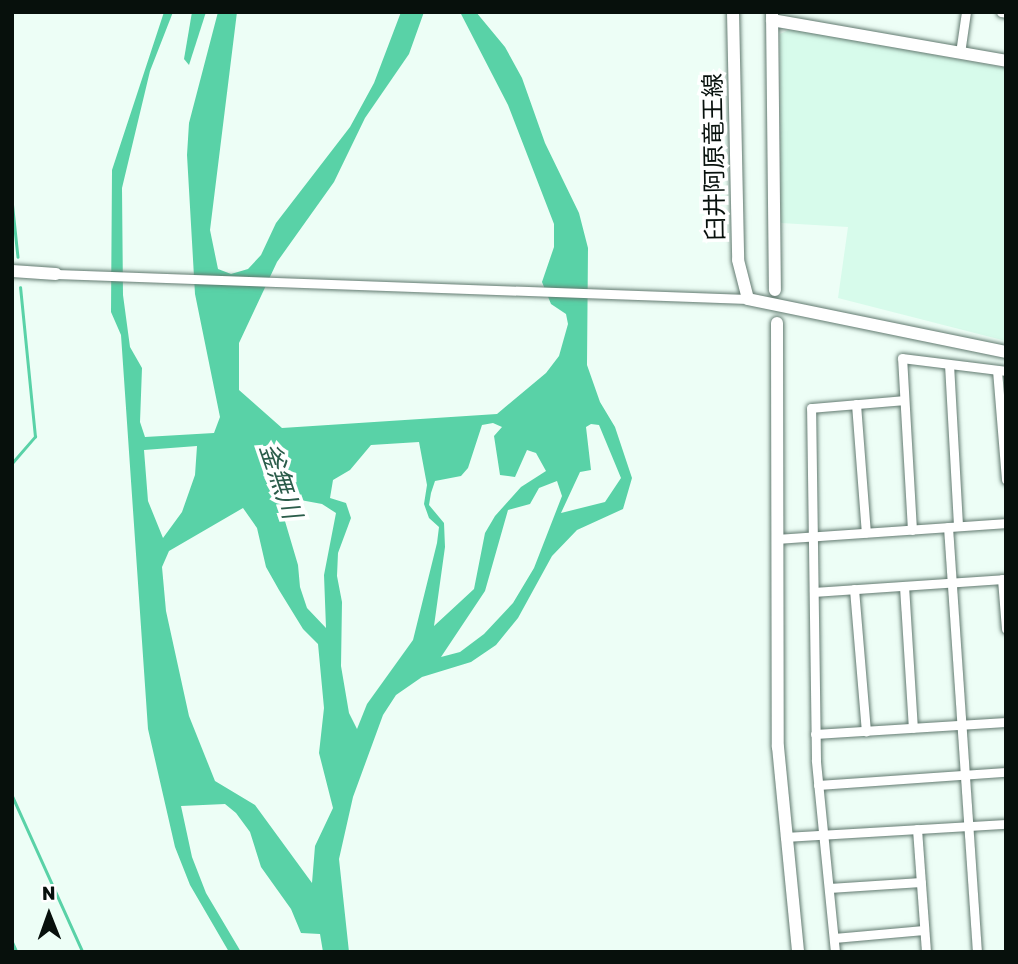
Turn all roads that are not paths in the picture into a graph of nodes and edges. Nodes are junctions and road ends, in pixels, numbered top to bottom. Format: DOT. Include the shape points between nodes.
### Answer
graph roads {
  1 [pos="733,12"];
  2 [pos="966,12"];
  3 [pos="772,16"];
  4 [pos="960,53"];
  5 [pos="1006,61"];
  6 [pos="12,271"];
  7 [pos="56,274"];
  8 [pos="775,290"];
  9 [pos="748,299"];
  10 [pos="777,323"];
  11 [pos="1006,352"];
  12 [pos="949,364"];
  13 [pos="1002,370"];
  14 [pos="904,400"];
  15 [pos="856,404"];
  16 [pos="1006,480"];
  17 [pos="1006,523"];
  18 [pos="953,527"];
  19 [pos="912,530"];
  20 [pos="866,533"];
  21 [pos="813,536"];
  22 [pos="777,539"];
  23 [pos="1004,579"];
  24 [pos="952,582"];
  25 [pos="904,586"];
  26 [pos="854,589"];
  27 [pos="814,592"];
  28 [pos="1006,629"];
  29 [pos="1006,722"];
  30 [pos="962,726"];
  31 [pos="913,728"];
  32 [pos="866,731"];
  33 [pos="815,734"];
  34 [pos="1006,772"];
  35 [pos="965,775"];
  36 [pos="818,785"];
  37 [pos="1006,824"];
  38 [pos="968,826"];
  39 [pos="917,829"];
  40 [pos="823,835"];
  41 [pos="785,837"];
  42 [pos="921,882"];
  43 [pos="829,888"];
  44 [pos="924,930"];
  45 [pos="834,938"];
  46 [pos="798,952"];
  47 [pos="835,952"];
  48 [pos="926,952"];
  49 [pos="977,952"];
  1 -- 9 [label="street, 臼井阿原竜王線" via="738,260"];
  2 -- 4 [label="street"];
  3 -- 4 [label="street"];
  3 -- 8 [label="street"];
  4 -- 5 [label="street"];
  6 -- 7 [label="street"];
  7 -- 9 [label="street"];
  9 -- 11 [label="street"];
  10 -- 22 [label="street"];
  12 -- 13 [label="street"];
  12 -- 14 [label="street" via="902,358"];
  12 -- 18 [label="street"];
  13 -- 16 [label="street"];
  14 -- 15 [label="street"];
  14 -- 19 [label="street"];
  15 -- 20 [label="street"];
  15 -- 21 [label="street" via="811,408"];
  17 -- 18 [label="street"];
  18 -- 19 [label="street"];
  18 -- 24 [label="street"];
  19 -- 20 [label="street"];
  20 -- 21 [label="street"];
  21 -- 22 [label="street"];
  21 -- 27 [label="street"];
  22 -- 41 [label="street" via="778,747"];
  23 -- 24 [label="street"];
  23 -- 28 [label="street"];
  24 -- 25 [label="street"];
  24 -- 30 [label="street"];
  25 -- 26 [label="street"];
  25 -- 31 [label="street"];
  26 -- 27 [label="street"];
  26 -- 32 [label="street"];
  27 -- 33 [label="street"];
  29 -- 30 [label="street"];
  30 -- 31 [label="street"];
  30 -- 35 [label="street"];
  31 -- 32 [label="street"];
  32 -- 33 [label="street"];
  33 -- 36 [label="street"];
  34 -- 35 [label="street"];
  35 -- 36 [label="street"];
  35 -- 38 [label="street"];
  36 -- 40 [label="street"];
  37 -- 38 [label="street"];
  38 -- 39 [label="street"];
  38 -- 49 [label="street"];
  39 -- 40 [label="street"];
  39 -- 42 [label="street"];
  40 -- 41 [label="street"];
  40 -- 43 [label="street"];
  41 -- 46 [label="street"];
  42 -- 43 [label="street"];
  42 -- 44 [label="street"];
  43 -- 45 [label="street"];
  44 -- 45 [label="street"];
  44 -- 48 [label="street"];
  45 -- 47 [label="street"];
}
